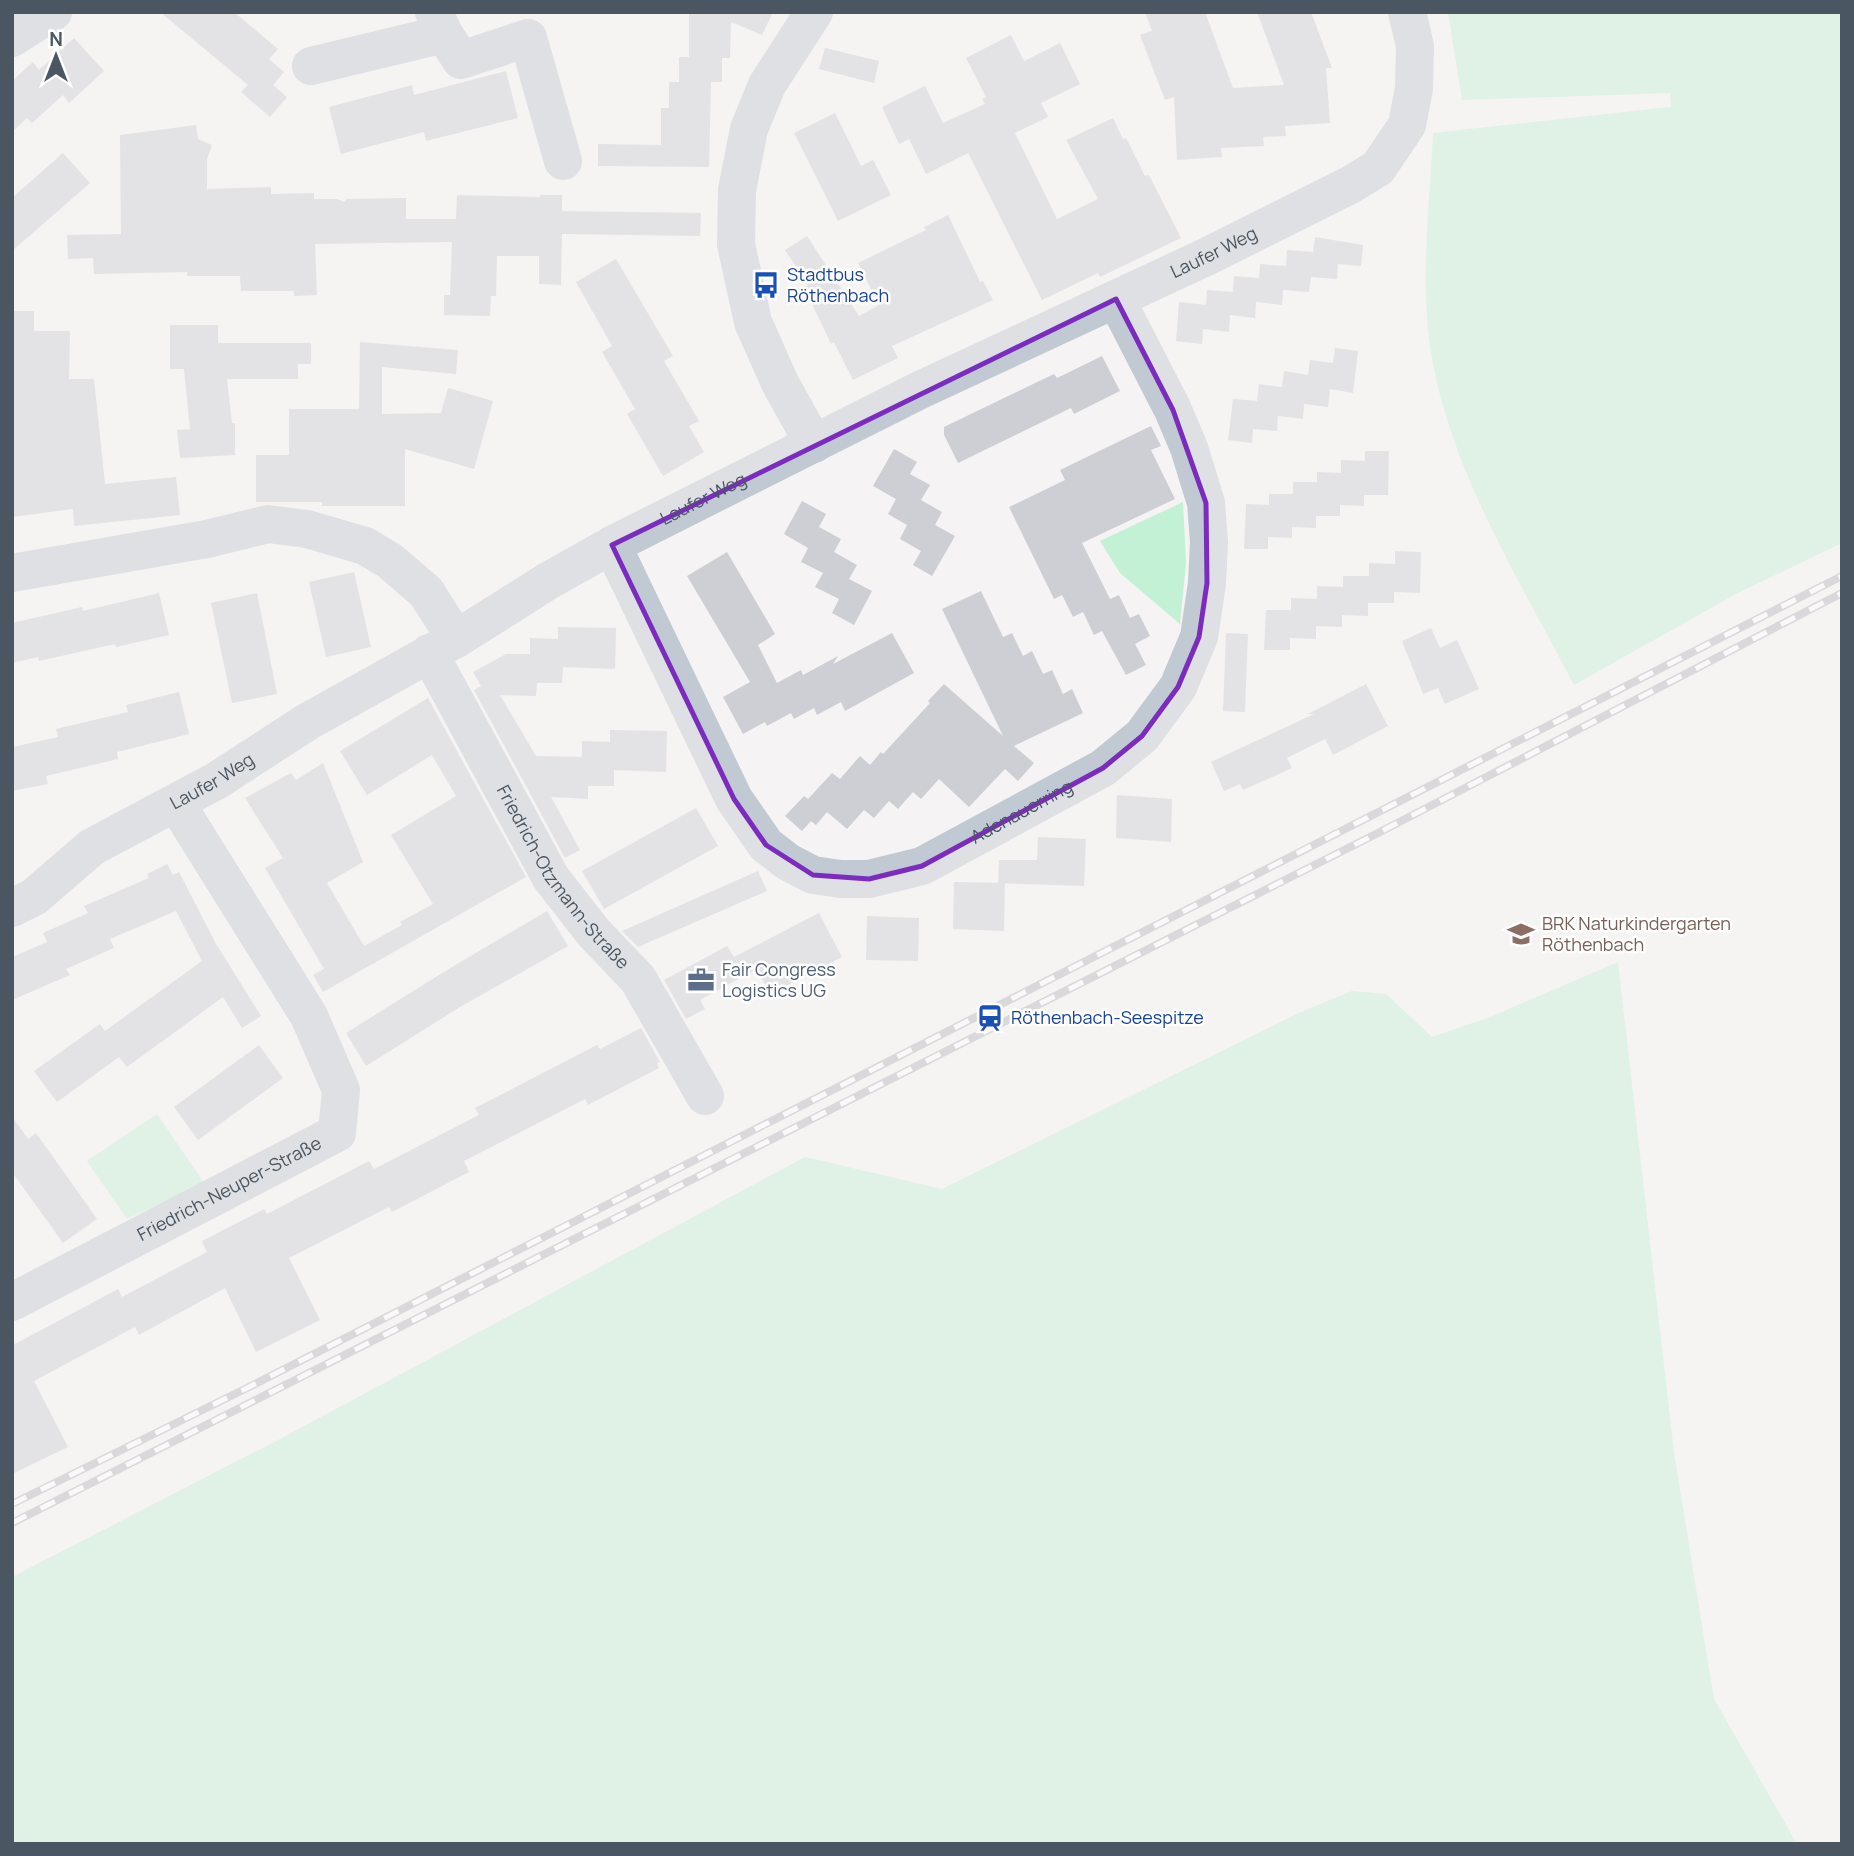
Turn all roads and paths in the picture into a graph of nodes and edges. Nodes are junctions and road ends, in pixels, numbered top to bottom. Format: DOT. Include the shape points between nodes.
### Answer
graph roads {
  1 [pos="53,12"];
  2 [pos="814,12"];
  3 [pos="1407,12"];
  4 [pos="439,23"];
  5 [pos="12,38"];
  6 [pos="311,66"];
  7 [pos="563,161"];
  8 [pos="1116,299"];
  9 [pos="814,443"];
  10 [pos="612,545"];
  11 [pos="12,573"];
  12 [pos="443,646"];
  13 [pos="176,803"];
  14 [pos="12,908"];
  15 [pos="705,1096"];
  16 [pos="12,1302"];
  1 -- 5 [label="street"];
  2 -- 9 [label="street" via="767,85 749,129 737,190 736,244 753,322"];
  3 -- 8 [label="street, Laufer Weg" via="1415,46 1414,88 1407,125 1378,168"];
  4 -- 6 [label="street"];
  4 -- 7 [label="street" via="460,60 528,38"];
  8 -- 9 [label="street, Laufer Weg"];
  8 -- 10 [label="street, Adenauerring" via="1173,410 1206,503 1207,583 1199,637 1178,687 1142,736 1103,768 922,866 869,879 841,878 813,874 766,845 734,799"];
  9 -- 10 [label="street, Laufer Weg"];
  10 -- 12 [label="street, Laufer Weg"];
  11 -- 12 [label="street, Friedrich-Otzmann-Straße" via="268,524 307,529 365,546 390,561 426,592"];
  12 -- 13 [label="street, Laufer Weg"];
  12 -- 15 [label="street, Friedrich-Otzmann-Straße" via="551,878 638,979"];
  13 -- 14 [label="street, Laufer Weg" via="92,847 34,897"];
  13 -- 16 [label="street, Friedrich-Neuper-Straße" via="309,1016 341,1090 337,1133"];
}
